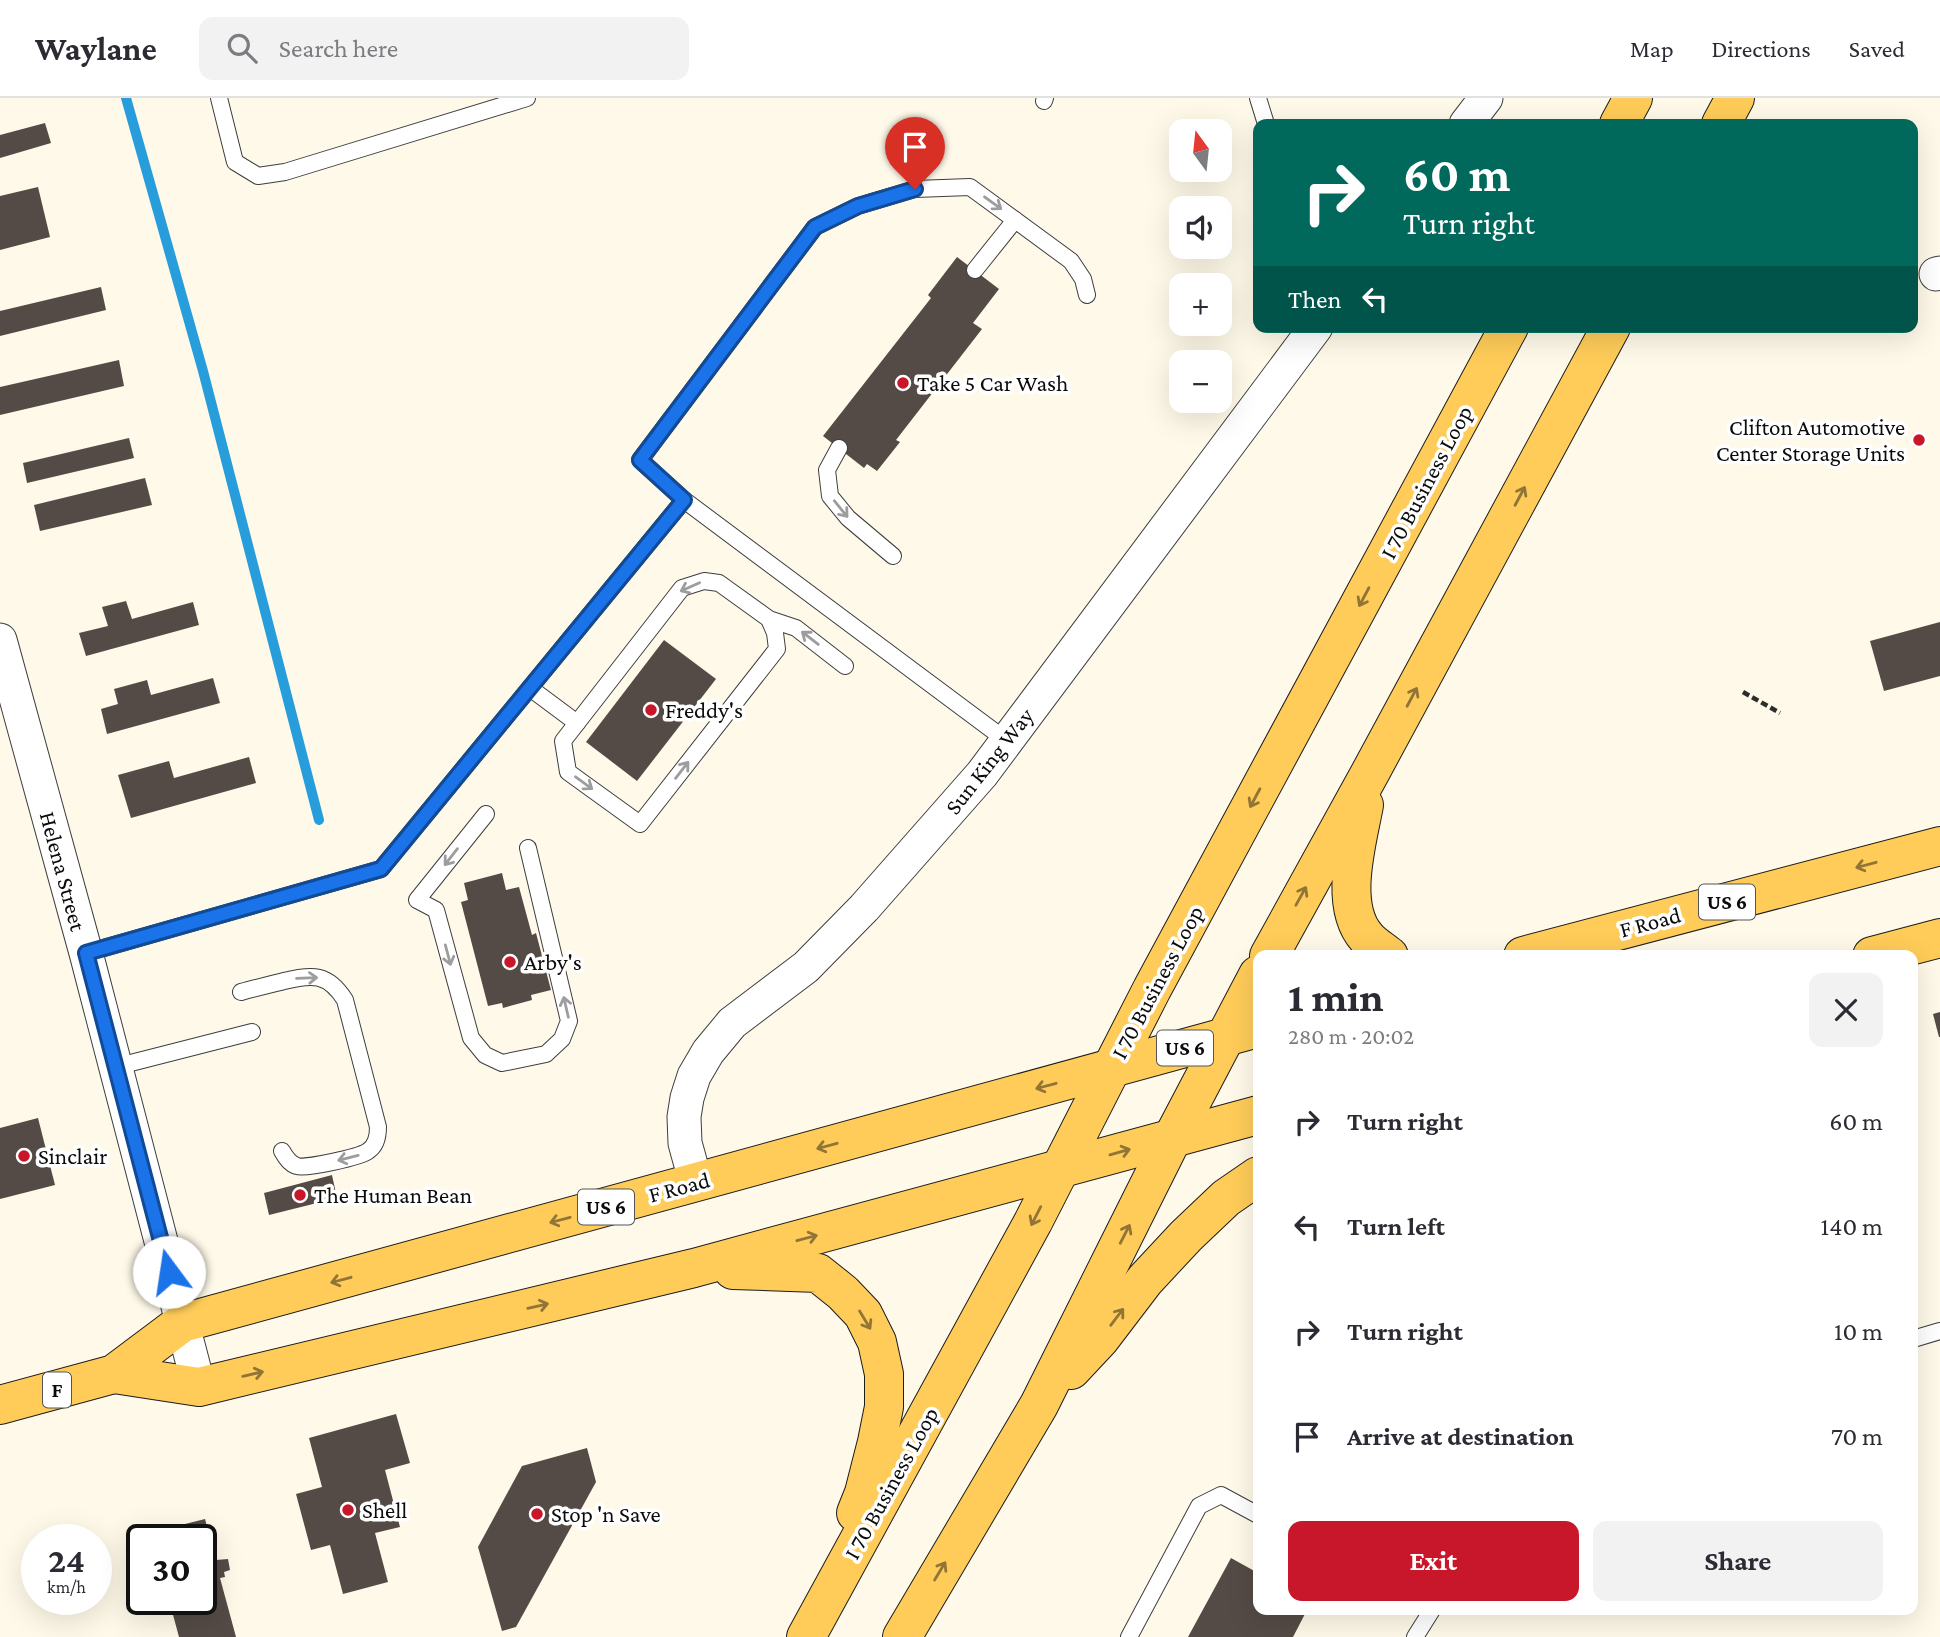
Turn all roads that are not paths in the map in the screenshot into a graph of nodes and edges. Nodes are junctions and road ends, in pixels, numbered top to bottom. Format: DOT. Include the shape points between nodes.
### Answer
graph roads {
  1 [pos="219,98"];
  2 [pos="527,98"];
  3 [pos="1258,98"];
  4 [pos="1486,98"];
  5 [pos="1633,98"];
  6 [pos="1735,98"];
  7 [pos="1264,119"];
  8 [pos="1470,119"];
  9 [pos="1622,119"];
  10 [pos="1724,119"];
  11 [pos="1015,219"];
  12 [pos="975,270"];
  13 [pos="1087,295"];
  14 [pos="1312,333"];
  15 [pos="1506,333"];
  16 [pos="1608,333"];
  17 [pos="839,448"];
  18 [pos="684,500"];
  19 [pos="893,556"];
  20 [pos="769,619"];
  21 [pos="0,640"];
  22 [pos="845,666"];
  23 [pos="530,688"];
  24 [pos="577,723"];
  25 [pos="1007,741"];
  26 [pos="1370,773"];
  27 [pos="486,814"];
  28 [pos="1940,846"];
  29 [pos="528,848"];
  30 [pos="1940,938"];
  31 [pos="1272,950"];
  32 [pos="1382,950"];
  33 [pos="1546,950"];
  34 [pos="1895,950"];
  35 [pos="86,953"];
  36 [pos="241,992"];
  37 [pos="1253,993"];
  38 [pos="252,1032"];
  39 [pos="1242,1032"];
  40 [pos="115,1067"];
  41 [pos="1112,1068"];
  42 [pos="1253,1116"];
  43 [pos="1173,1137"];
  44 [pos="282,1151"];
  45 [pos="1061,1168"];
  46 [pos="1253,1179"];
  47 [pos="696,1182"];
  48 [pos="694,1268"];
  49 [pos="182,1324"];
  50 [pos="1939,1334"];
  51 [pos="1918,1338"];
  52 [pos="114,1374"];
  53 [pos="198,1387"];
  54 [pos="0,1405"];
  55 [pos="1039,1405"];
  56 [pos="1253,1512"];
  57 [pos="1429,1615"];
  58 [pos="809,1631"];
  59 [pos="902,1637"];
  60 [pos="1129,1637"];
  61 [pos="1415,1637"];
  1 -- 2 [label="lane" via="235,162 258,176 285,172"];
  3 -- 7 [label="lane"];
  4 -- 8 [label="street"];
  5 -- 9 [label="main road"];
  6 -- 10 [label="main road"];
  11 -- 12 [label="lane"];
  11 -- 13 [label="lane" via="1071,261"];
  18 -- 11 [label="lane, one-way" via="640,460 815,227 858,206 915,189 971,187"];
  14 -- 25 [label="street, Sun King Way"];
  15 -- 41 [label="main road, I 70 Business Loop, one-way"];
  26 -- 16 [label="main road, one-way"];
  17 -- 19 [label="lane, one-way" via="827,470 830,496 848,518"];
  18 -- 23 [label="lane"];
  18 -- 25 [label="lane"];
  22 -- 20 [label="lane, one-way" via="796,628"];
  20 -- 24 [label="lane, one-way" via="719,583 704,581 682,588"];
  24 -- 20 [label="lane, one-way" via="563,741 568,772 640,824 777,649"];
  21 -- 35 [label="street, Helena Street"];
  23 -- 24 [label="lane"];
  23 -- 35 [label="lane" via="381,869"];
  25 -- 47 [label="street, Sun King Way" via="864,908 806,967 732,1023 708,1052 694,1076 684,1117 685,1143"];
  31 -- 26 [label="main road, one-way"];
  26 -- 32 [label="main road" via="1351,885 1354,916 1367,938"];
  27 -- 29 [label="lane, one-way" via="417,900 436,910 471,1038 485,1055 502,1063 546,1054 562,1039 569,1021"];
  28 -- 33 [label="main road, F Road / US 6, one-way"];
  30 -- 34 [label="main road"];
  35 -- 40 [label="street, Helena Street"];
  36 -- 44 [label="lane, one-way" via="304,976 316,976 338,989 345,1000 378,1127 374,1144 359,1155 306,1168 296,1166"];
  37 -- 39 [label="main road"];
  38 -- 40 [label="lane"];
  39 -- 41 [label="main road, F Road / US 6"];
  39 -- 43 [label="main road"];
  40 -- 49 [label="street, Helena Street"];
  41 -- 45 [label="main road, I 70 Business Loop"];
  41 -- 47 [label="main road, F Road / US 6, one-way"];
  42 -- 43 [label="main road, F Road"];
  45 -- 43 [label="main road, F Road, one-way"];
  55 -- 43 [label="main road, one-way"];
  48 -- 45 [label="main road, F Road, one-way"];
  45 -- 58 [label="main road, I 70 Business Loop, one-way"];
  55 -- 46 [label="main road, one-way" via="1178,1245 1226,1198"];
  47 -- 49 [label="main road, F Road / US 6, one-way"];
  53 -- 48 [label="main road, F Road, one-way"];
  48 -- 58 [label="main road, one-way" via="818,1273 863,1314 877,1342 884,1374 877,1442 864,1493"];
  49 -- 52 [label="main road, F Road / US 6"];
  49 -- 53 [label="street, Helena Street"];
  50 -- 51 [label="lane"];
  52 -- 53 [label="main road, F Road"];
  52 -- 54 [label="main road, F Road / F"];
  59 -- 55 [label="main road, one-way"];
  56 -- 60 [label="lane" via="1222,1495 1199,1506"];
  57 -- 61 [label="lane"];
}
